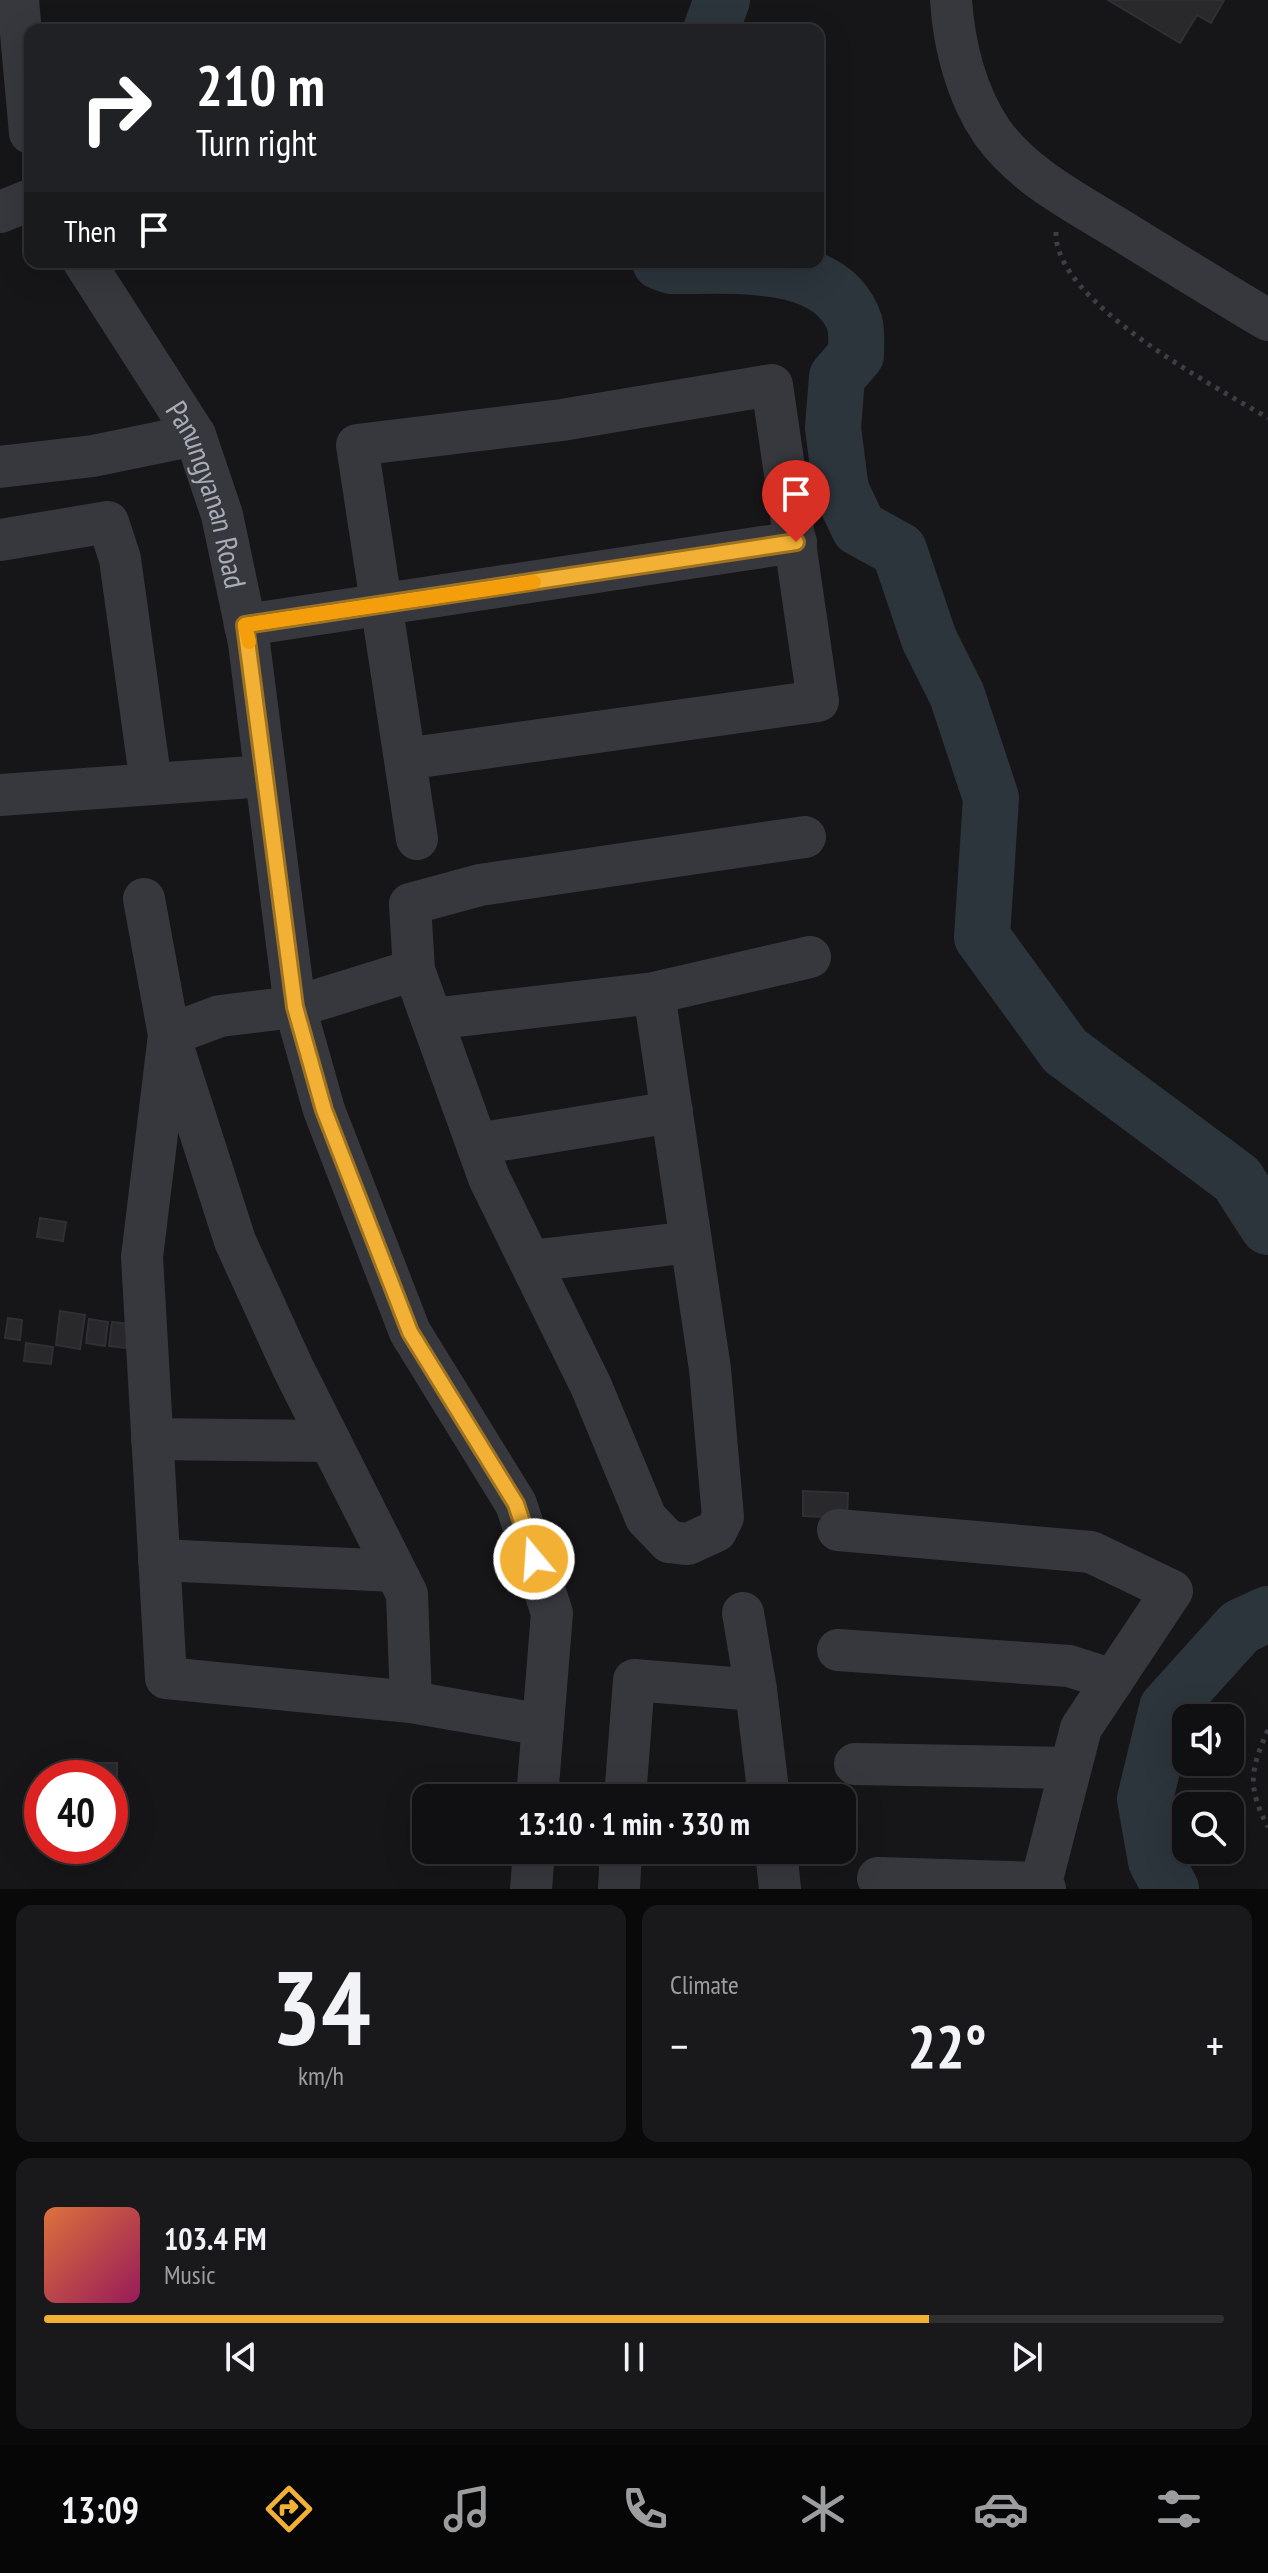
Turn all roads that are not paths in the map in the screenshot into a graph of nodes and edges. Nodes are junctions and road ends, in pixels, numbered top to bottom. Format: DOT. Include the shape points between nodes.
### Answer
graph roads {
  1 [pos="18,0"];
  2 [pos="951,0"];
  3 [pos="24,66"];
  4 [pos="24,202"];
  5 [pos="0,212"];
  6 [pos="88,268"];
  7 [pos="1268,320"];
  8 [pos="195,435"];
  9 [pos="0,467"];
  10 [pos="0,540"];
  11 [pos="796,542"];
  12 [pos="383,604"];
  13 [pos="245,625"];
  14 [pos="405,759"];
  15 [pos="265,776"];
  16 [pos="151,784"];
  17 [pos="0,795"];
  18 [pos="805,837"];
  19 [pos="417,839"];
  20 [pos="144,899"];
  21 [pos="810,957"];
  22 [pos="414,970"];
  23 [pos="654,993"];
  24 [pos="295,1007"];
  25 [pos="432,1019"];
  26 [pos="169,1035"];
  27 [pos="672,1112"];
  28 [pos="477,1144"];
  29 [pos="691,1242"];
  30 [pos="530,1261"];
  31 [pos="152,1439"];
  32 [pos="330,1441"];
  33 [pos="838,1530"];
  34 [pos="159,1560"];
  35 [pos="395,1571"];
  36 [pos="743,1613"];
  37 [pos="838,1650"];
  38 [pos="1113,1680"];
  39 [pos="756,1690"];
  40 [pos="411,1702"];
  41 [pos="543,1725"];
  42 [pos="855,1764"];
  43 [pos="1070,1768"];
  44 [pos="538,1784"];
  45 [pos="626,1784"];
  46 [pos="767,1784"];
  47 [pos="533,1864"];
  48 [pos="620,1864"];
  49 [pos="777,1864"];
  50 [pos="878,1878"];
  51 [pos="1043,1886"];
  52 [pos="531,1889"];
  53 [pos="619,1889"];
  54 [pos="780,1889"];
  1 -- 3 [label="street"];
  2 -- 7 [label="street" via="959,52 980,113 1014,158 1057,191"];
  4 -- 5 [label="street"];
  6 -- 8 [label="street, Panungyanan Road"];
  8 -- 9 [label="street" via="93,456"];
  8 -- 13 [label="street, Panungyanan Road" via="222,515"];
  10 -- 16 [label="street" via="108,522 120,559"];
  11 -- 12 [label="street"];
  11 -- 12 [label="street" via="772,385 562,420 357,445"];
  11 -- 14 [label="street" via="818,701"];
  12 -- 13 [label="street"];
  12 -- 14 [label="street"];
  13 -- 15 [label="street, Panungyanan Road"];
  14 -- 19 [label="street"];
  15 -- 16 [label="street"];
  15 -- 24 [label="street, Panungyanan Road"];
  16 -- 17 [label="street"];
  18 -- 22 [label="street" via="480,885 410,904"];
  20 -- 26 [label="street"];
  21 -- 23 [label="street"];
  22 -- 24 [label="street"];
  22 -- 25 [label="street"];
  23 -- 25 [label="street"];
  23 -- 27 [label="street"];
  24 -- 26 [label="street" via="220,1016"];
  24 -- 41 [label="street, Panungyanan Road" via="324,1110 410,1332 516,1504 552,1613"];
  25 -- 28 [label="street"];
  26 -- 31 [label="street" via="142,1257"];
  26 -- 32 [label="street" via="235,1241"];
  27 -- 28 [label="street"];
  27 -- 29 [label="street"];
  28 -- 30 [label="street"];
  29 -- 30 [label="street"];
  29 -- 30 [label="street" via="710,1369 723,1517 716,1531 688,1544 669,1542 646,1518 591,1386"];
  31 -- 32 [label="street"];
  31 -- 34 [label="street"];
  32 -- 35 [label="street"];
  33 -- 38 [label="street" via="1091,1552 1172,1591"];
  34 -- 35 [label="street"];
  34 -- 40 [label="street" via="166,1678"];
  35 -- 40 [label="street" via="407,1594"];
  36 -- 39 [label="street"];
  37 -- 38 [label="street" via="1069,1666"];
  38 -- 43 [label="street" via="1081,1728"];
  39 -- 45 [label="street" via="634,1680"];
  39 -- 46 [label="street"];
  40 -- 41 [label="street"];
  41 -- 44 [label="street, Panungyanan Road"];
  42 -- 43 [label="street"];
  43 -- 51 [label="street"];
  47 -- 52 [label="street"];
  48 -- 53 [label="street"];
  49 -- 54 [label="street"];
  50 -- 51 [label="street"];
}
